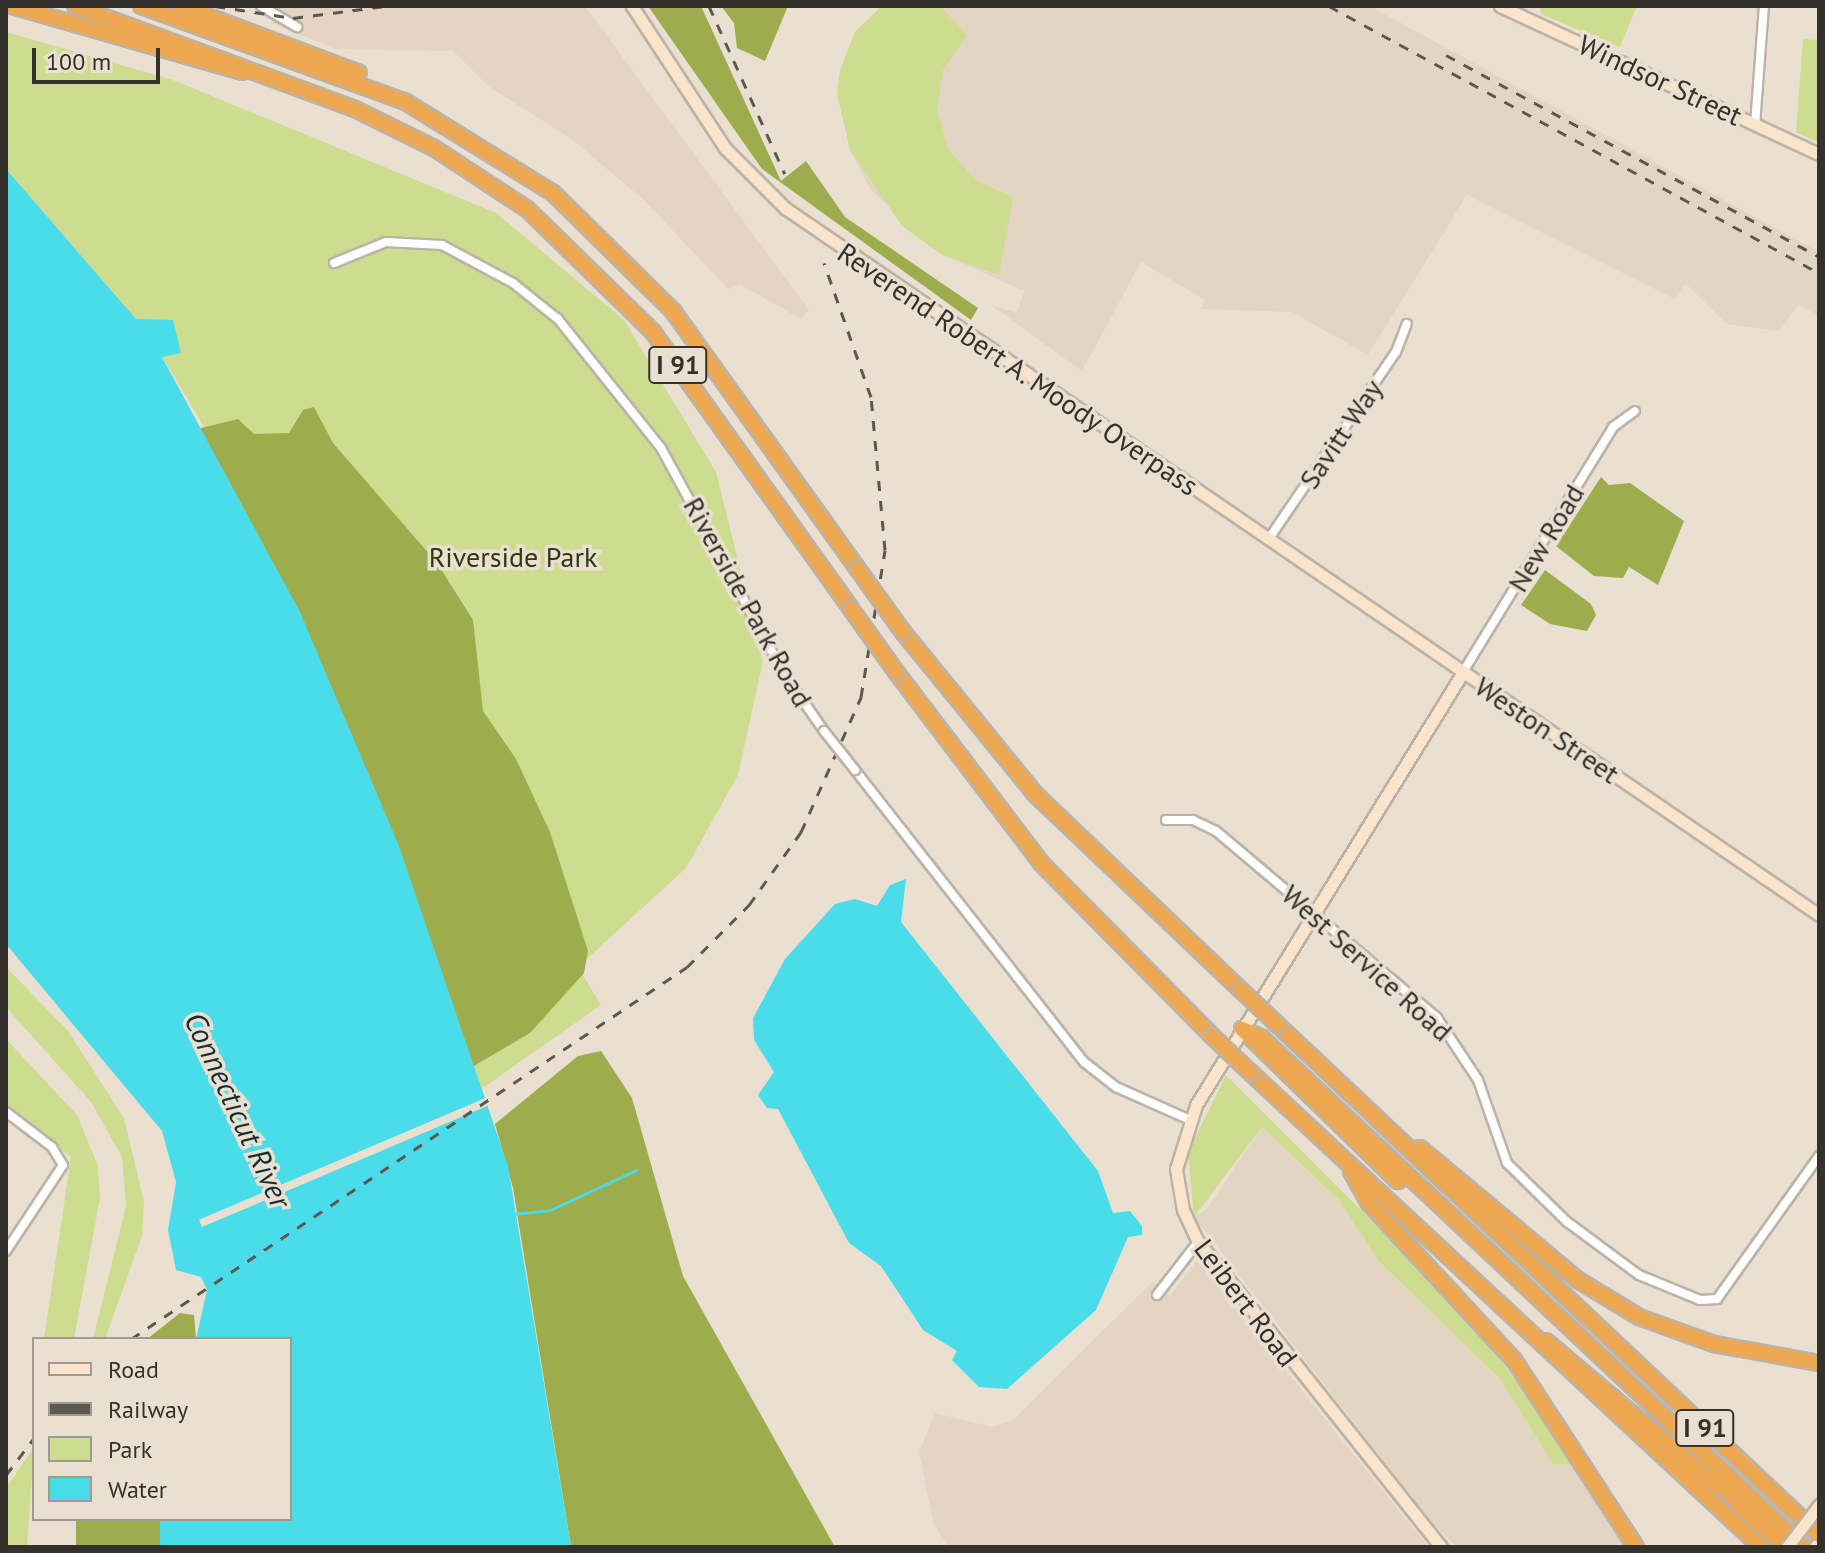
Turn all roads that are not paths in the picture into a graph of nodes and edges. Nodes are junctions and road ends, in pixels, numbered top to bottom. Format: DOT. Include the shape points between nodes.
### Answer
graph roads {
  1 [pos="12,6"];
  2 [pos="75,6"];
  3 [pos="141,6"];
  4 [pos="181,6"];
  5 [pos="261,6"];
  6 [pos="632,6"];
  7 [pos="1500,6"];
  8 [pos="1764,6"];
  9 [pos="1528,12"];
  10 [pos="6,13"];
  11 [pos="297,27"];
  12 [pos="95,30"];
  13 [pos="270,75"];
  14 [pos="385,92"];
  15 [pos="1755,125"];
  16 [pos="1819,154"];
  17 [pos="334,263"];
  18 [pos="1407,324"];
  19 [pos="1635,411"];
  20 [pos="1268,540"];
  21 [pos="1463,672"];
  22 [pos="1166,820"];
  23 [pos="1313,912"];
  24 [pos="1819,915"];
  25 [pos="1242,1029"];
  26 [pos="6,1112"];
  27 [pos="1188,1119"];
  28 [pos="1386,1127"];
  29 [pos="1819,1156"];
  30 [pos="1347,1163"];
  31 [pos="1198,1242"];
  32 [pos="6,1251"];
  33 [pos="1157,1295"];
  34 [pos="1524,1329"];
  35 [pos="1819,1363"];
  36 [pos="1819,1505"];
  37 [pos="1746,1511"];
  38 [pos="1819,1535"];
  39 [pos="1819,1542"];
  40 [pos="1441,1547"];
  41 [pos="1636,1547"];
  42 [pos="1761,1547"];
  43 [pos="1787,1547"];
  44 [pos="1803,1547"];
  45 [pos="1815,1547"];
  1 -- 12 [label="highway"];
  2 -- 13 [label="highway, I 91"];
  3 -- 14 [label="highway, I 91"];
  4 -- 14 [label="highway" via="343,65"];
  5 -- 11 [label="street"];
  6 -- 20 [label="main road, Reverend Robert A. Moody Overpass" via="714,134 771,197"];
  7 -- 9 [label="main road, Windsor Street"];
  8 -- 15 [label="street"];
  9 -- 15 [label="main road, Windsor Street"];
  10 -- 12 [label="highway"];
  12 -- 13 [label="highway" via="214,66"];
  13 -- 30 [label="highway, I 91, bridge" via="442,152 581,255 663,345 897,673 1041,863"];
  14 -- 28 [label="highway, I 91, bridge" via="505,157 617,250 687,330 903,632 1036,795"];
  15 -- 16 [label="main road, Windsor Street"];
  17 -- 27 [label="street, Riverside Park Road, bridge" via="385,242 438,244 513,283 558,319 653,435 791,686 1084,1062 1116,1087"];
  18 -- 20 [label="street, Savitt Way" via="1396,352"];
  19 -- 21 [label="street, New Road" via="1613,427"];
  20 -- 21 [label="main road, Reverend Robert A. Moody Overpass"];
  21 -- 23 [label="main road, Weston Street"];
  21 -- 24 [label="main road, Weston Street"];
  22 -- 23 [label="street, West Service Road" via="1193,820 1216,831"];
  23 -- 25 [label="main road, Weston Street"];
  23 -- 29 [label="street, West Service Road" via="1435,1016 1464,1052 1495,1141 1535,1194 1622,1264 1671,1291 1707,1301 1722,1296"];
  25 -- 27 [label="main road, Leibert Road"];
  25 -- 37 [label="highway" via="1253,1046"];
  25 -- 44 [label="highway" via="1262,1038"];
  26 -- 32 [label="street" via="63,1161"];
  27 -- 31 [label="main road, Leibert Road" via="1177,1177"];
  28 -- 35 [label="highway" via="1578,1280 1639,1317 1714,1344"];
  28 -- 38 [label="highway, I 91"];
  30 -- 34 [label="highway, I 91"];
  30 -- 41 [label="highway" via="1369,1203 1519,1366"];
  31 -- 33 [label="street"];
  31 -- 40 [label="main road, Leibert Road"];
  34 -- 37 [label="highway" via="1572,1357"];
  34 -- 42 [label="highway, I 91"];
  36 -- 43 [label="main road, bridge"];
  37 -- 43 [label="highway"];
  39 -- 45 [label="main road"];
}
